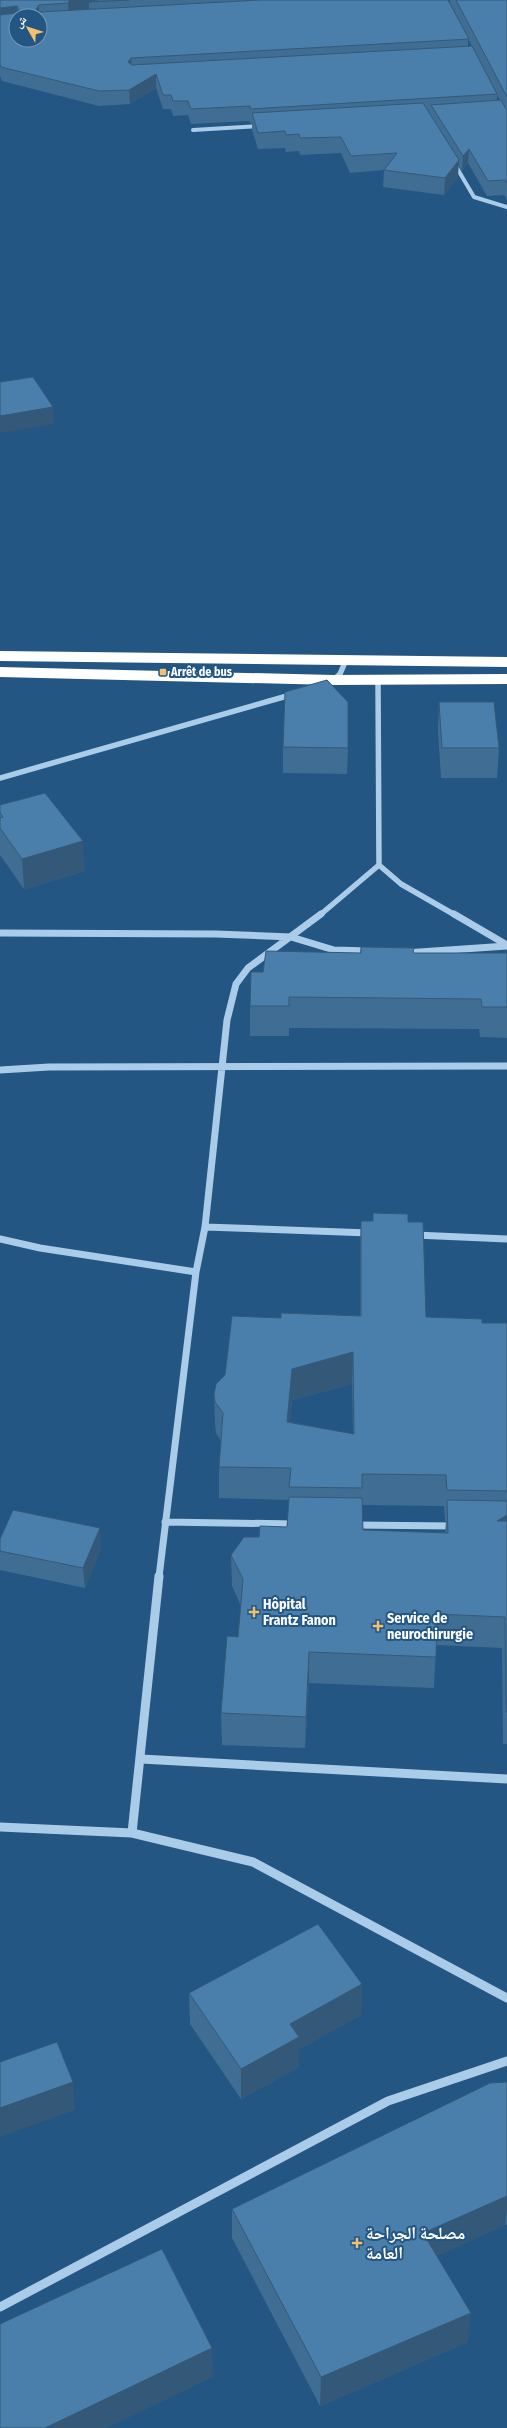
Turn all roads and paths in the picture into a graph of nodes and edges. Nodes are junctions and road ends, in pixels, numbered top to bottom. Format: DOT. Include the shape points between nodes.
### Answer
graph roads {
  1 [pos="265,125"];
  2 [pos="193,130"];
  3 [pos="449,156"];
  4 [pos="507,207"];
  5 [pos="0,656"];
  6 [pos="346,660"];
  7 [pos="507,662"];
  8 [pos="0,672"];
  9 [pos="378,679"];
  10 [pos="507,679"];
  11 [pos="333,680"];
  12 [pos="322,686"];
  13 [pos="299,693"];
  14 [pos="0,778"];
  15 [pos="379,865"];
  16 [pos="0,933"];
  17 [pos="291,937"];
  18 [pos="507,946"];
  19 [pos="379,952"];
  20 [pos="394,953"];
  21 [pos="507,1066"];
  22 [pos="220,1068"];
  23 [pos="0,1070"];
  24 [pos="205,1227"];
  25 [pos="380,1234"];
  26 [pos="404,1235"];
  27 [pos="0,1238"];
  28 [pos="507,1239"];
  29 [pos="196,1272"];
  30 [pos="165,1522"];
  31 [pos="300,1524"];
  32 [pos="348,1524"];
  33 [pos="467,1526"];
  34 [pos="141,1760"];
  35 [pos="507,1779"];
  36 [pos="0,1827"];
  37 [pos="132,1833"];
  38 [pos="507,1998"];
  39 [pos="507,2061"];
  40 [pos="0,2307"];
  1 -- 2 [label="street"];
  3 -- 4 [label="street" via="474,197"];
  5 -- 6 [label="highway"];
  6 -- 7 [label="highway"];
  6 -- 11 [label="street" via="340,674"];
  8 -- 11 [label="highway"];
  9 -- 10 [label="highway"];
  9 -- 11 [label="highway"];
  9 -- 15 [label="street"];
  11 -- 12 [label="street"];
  13 -- 14 [label="street"];
  15 -- 17 [label="street" via="330,908"];
  15 -- 18 [label="street" via="401,884"];
  16 -- 17 [label="street"];
  17 -- 19 [label="street" via="334,950"];
  17 -- 22 [label="street" via="248,968 236,984 227,1020"];
  18 -- 20 [label="street"];
  21 -- 22 [label="street"];
  22 -- 23 [label="street" via="49,1066"];
  22 -- 24 [label="street"];
  24 -- 25 [label="street"];
  24 -- 29 [label="street"];
  26 -- 28 [label="street"];
  27 -- 29 [label="street" via="40,1248"];
  29 -- 30 [label="street"];
  30 -- 31 [label="street"];
  30 -- 34 [label="street"];
  32 -- 33 [label="street"];
  34 -- 35 [label="street"];
  34 -- 37 [label="street"];
  36 -- 37 [label="street"];
  37 -- 38 [label="street" via="253,1862"];
  39 -- 40 [label="street" via="388,2101"];
}
